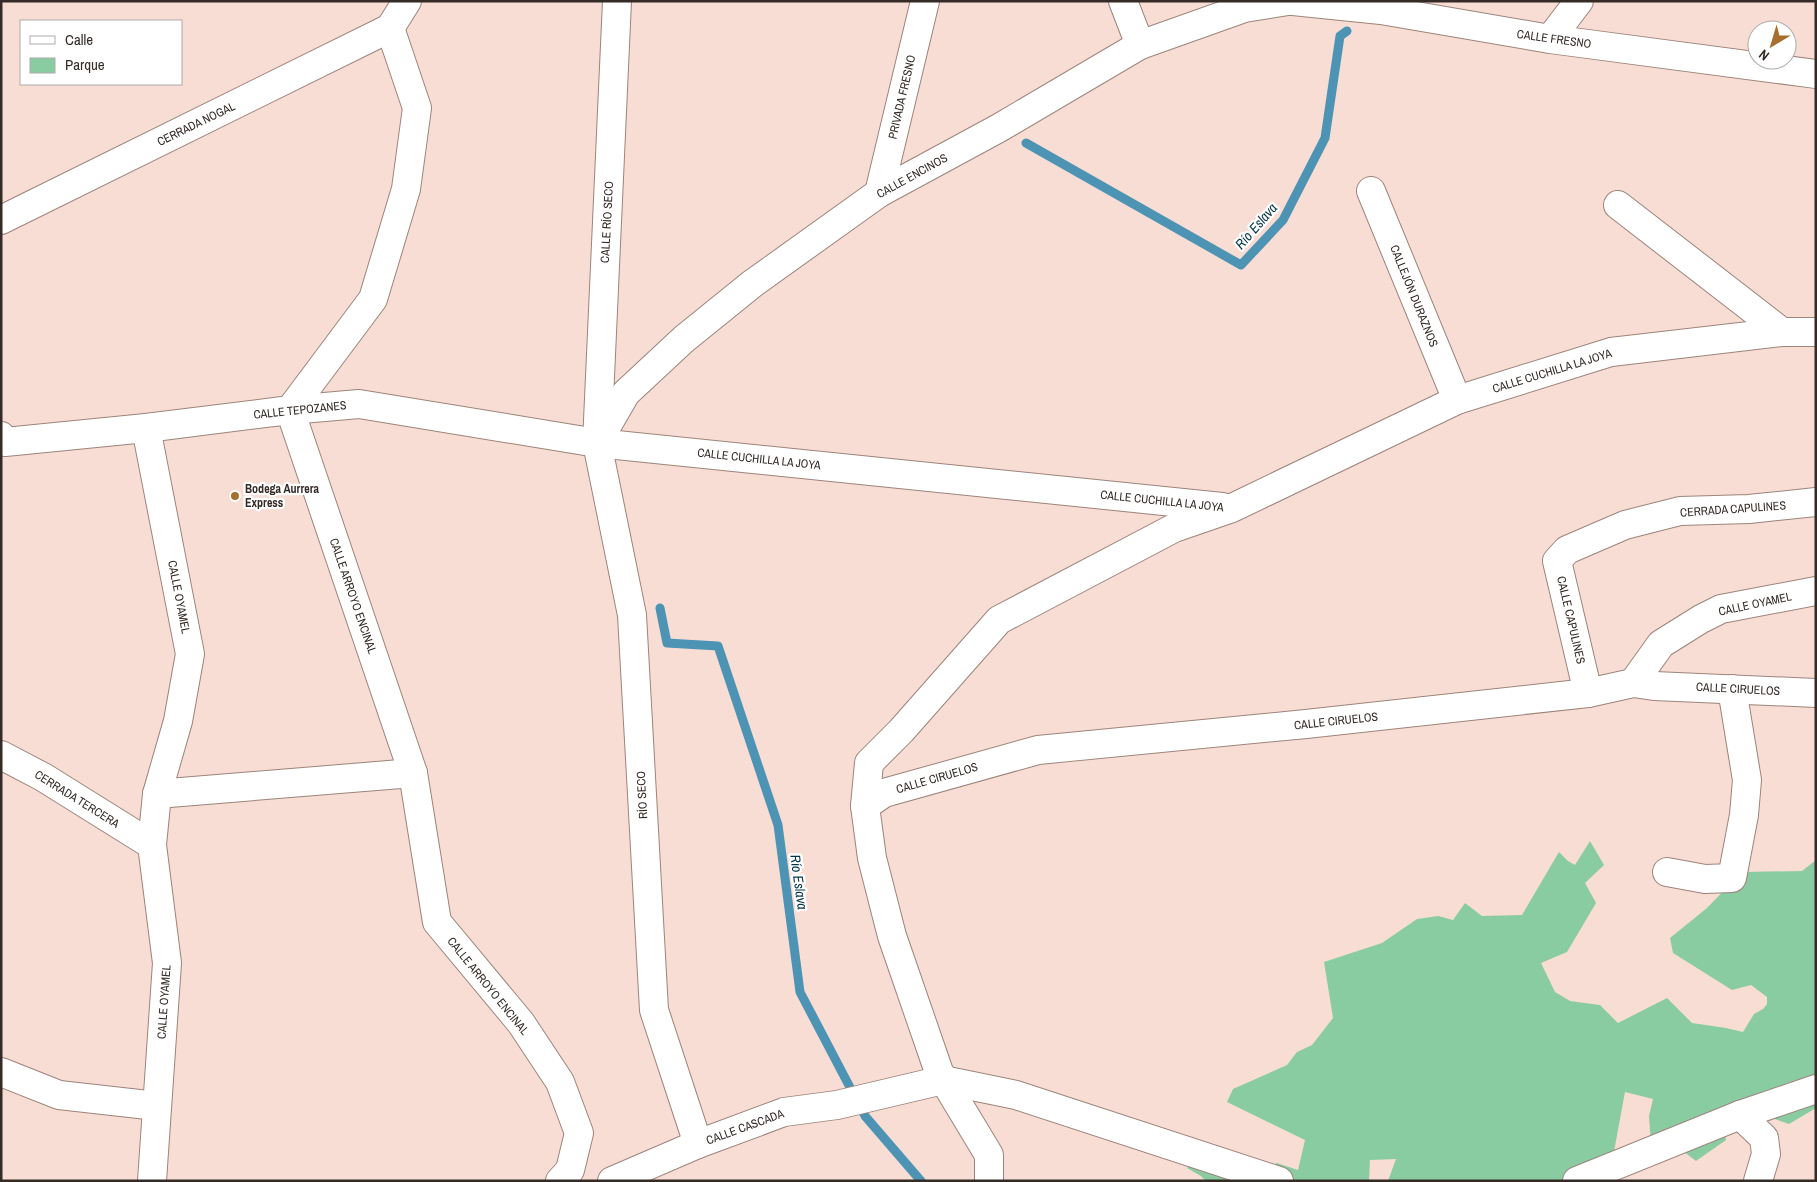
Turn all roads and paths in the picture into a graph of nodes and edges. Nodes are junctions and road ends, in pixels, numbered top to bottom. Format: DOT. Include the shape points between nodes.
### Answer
graph roads {
  1 [pos="407,1"];
  2 [pos="617,1"];
  3 [pos="925,1"];
  4 [pos="1123,1"];
  5 [pos="1288,1"];
  6 [pos="1293,1"];
  7 [pos="1578,1"];
  8 [pos="390,28"];
  9 [pos="1550,39"];
  10 [pos="1140,45"];
  11 [pos="1816,74"];
  12 [pos="1371,191"];
  13 [pos="879,193"];
  14 [pos="1618,205"];
  15 [pos="1,220"];
  16 [pos="1782,332"];
  17 [pos="1816,332"];
  18 [pos="1457,400"];
  19 [pos="290,410"];
  20 [pos="146,428"];
  21 [pos="2,440"];
  22 [pos="597,443"];
  23 [pos="1816,502"];
  24 [pos="1232,508"];
  25 [pos="1567,550"];
  26 [pos="1816,592"];
  27 [pos="1633,683"];
  28 [pos="1732,689"];
  29 [pos="1588,693"];
  30 [pos="1816,693"];
  31 [pos="1,755"];
  32 [pos="413,773"];
  33 [pos="157,794"];
  34 [pos="865,806"];
  35 [pos="152,845"];
  36 [pos="1667,872"];
  37 [pos="1,1072"];
  38 [pos="944,1080"];
  39 [pos="1816,1089"];
  40 [pos="157,1106"];
  41 [pos="1740,1115"];
  42 [pos="698,1144"];
  43 [pos="152,1181"];
  44 [pos="560,1181"];
  45 [pos="612,1181"];
  46 [pos="989,1181"];
  47 [pos="1280,1181"];
  48 [pos="1577,1181"];
  49 [pos="1758,1181"];
  1 -- 8 [label="street"];
  2 -- 22 [label="street, CALLE RÍO SECO"];
  3 -- 13 [label="street, PRIVADA FRESNO"];
  4 -- 10 [label="street"];
  5 -- 10 [label="street, CALLE ENCINOS" via="1244,8"];
  6 -- 9 [label="street, CALLE FRESNO" via="1381,10"];
  7 -- 9 [label="street"];
  8 -- 15 [label="street, CERRADA NOGAL"];
  8 -- 19 [label="street" via="417,108 406,189 373,299"];
  9 -- 11 [label="street, CALLE FRESNO"];
  10 -- 13 [label="street, CALLE ENCINOS" via="999,128"];
  12 -- 18 [label="street, CALLEJÓN DURAZNOS"];
  13 -- 22 [label="street, CALLE ENCINOS" via="752,284 684,339 626,393"];
  14 -- 16 [label="street"];
  16 -- 17 [label="street, CALLE CUCHILLA LA JOYA"];
  16 -- 18 [label="street, CALLE CUCHILLA LA JOYA" via="1611,352"];
  18 -- 24 [label="street, CALLE CUCHILLA LA JOYA"];
  19 -- 20 [label="street, CALLE TEPOZANES"];
  19 -- 22 [label="street, CALLE TEPOZANES" via="359,404"];
  19 -- 32 [label="street, CALLE ARROYO ENCINAL"];
  20 -- 21 [label="street, CALLE TEPOZANES"];
  20 -- 33 [label="street, CALLE OYAMEL" via="190,654 178,721"];
  22 -- 24 [label="street, CALLE CUCHILLA LA JOYA"];
  22 -- 42 [label="street, RÍO SECO" via="632,615 654,1010"];
  23 -- 25 [label="street, CERRADA CAPULINES" via="1680,512 1625,525"];
  24 -- 34 [label="street" via="1174,528 999,620 901,731 868,763"];
  25 -- 29 [label="street, CALLE CAPULINES" via="1557,561"];
  26 -- 27 [label="street, CALLE OYAMEL" via="1721,609 1661,644"];
  27 -- 28 [label="street, CALLE CIRUELOS"];
  27 -- 29 [label="street, CALLE CIRUELOS"];
  28 -- 30 [label="street, CALLE CIRUELOS"];
  28 -- 36 [label="street" via="1746,780 1744,815 1732,878 1705,879"];
  29 -- 34 [label="street, CALLE CIRUELOS" via="1038,750 884,793"];
  31 -- 35 [label="street, CERRADA TERCERA" via="44,777"];
  32 -- 33 [label="street"];
  32 -- 44 [label="street, CALLE ARROYO ENCINAL" via="437,922 526,1031 560,1082 579,1133 570,1170"];
  33 -- 35 [label="street, CALLE OYAMEL"];
  34 -- 38 [label="street" via="872,858 892,936"];
  35 -- 40 [label="street, CALLE OYAMEL" via="167,963"];
  37 -- 40 [label="street" via="59,1096"];
  38 -- 42 [label="street, CALLE CASCADA" via="837,1105 784,1112"];
  38 -- 46 [label="street" via="989,1155"];
  38 -- 47 [label="street" via="1016,1095"];
  39 -- 41 [label="street"];
  40 -- 43 [label="street, CALLE OYAMEL"];
  41 -- 48 [label="street"];
  41 -- 49 [label="street" via="1764,1138 1766,1154"];
  42 -- 45 [label="street, CALLE CASCADA"];
}
